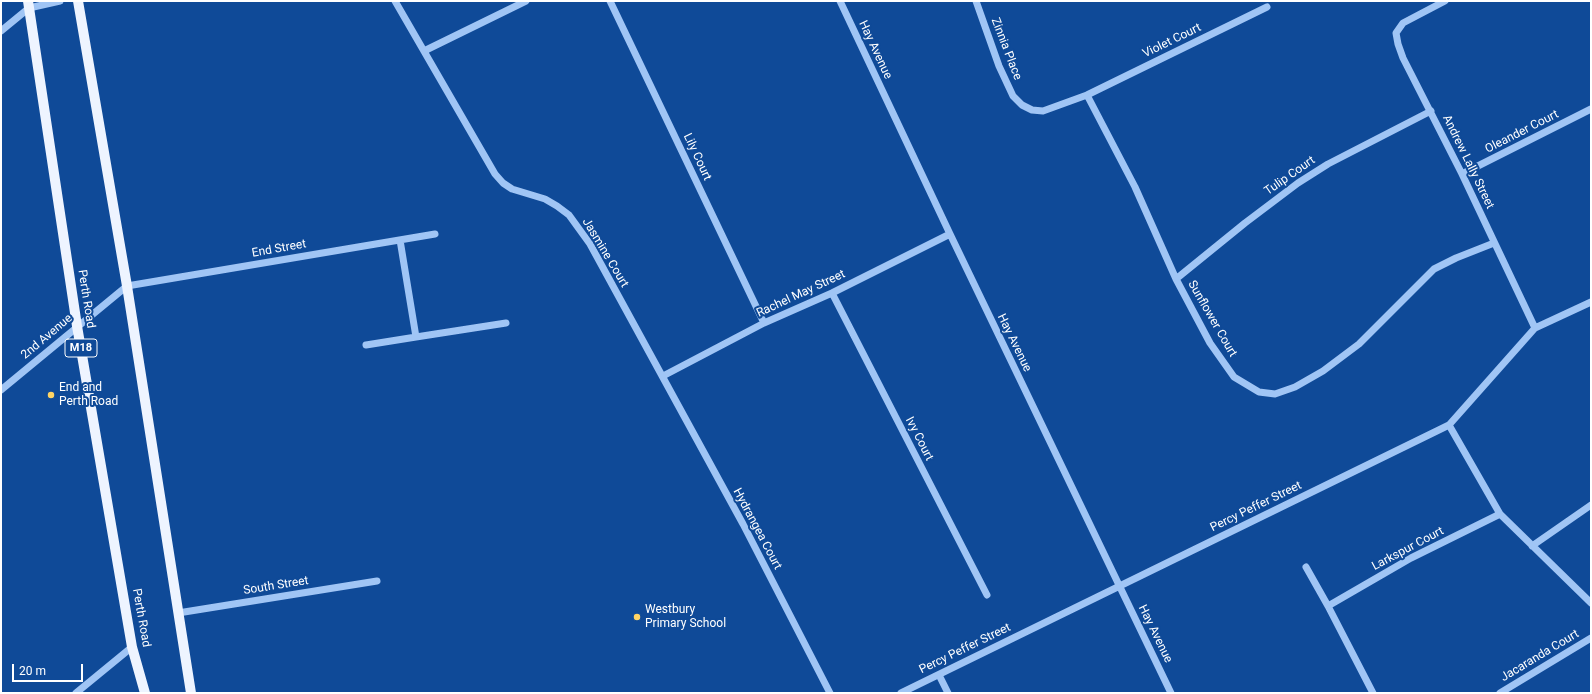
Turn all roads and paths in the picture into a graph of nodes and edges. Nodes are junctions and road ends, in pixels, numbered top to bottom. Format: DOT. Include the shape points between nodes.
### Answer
graph roads {
  1 [pos="60,1"];
  2 [pos="78,1"];
  3 [pos="395,1"];
  4 [pos="526,1"];
  5 [pos="610,1"];
  6 [pos="840,1"];
  7 [pos="976,1"];
  8 [pos="1445,1"];
  9 [pos="29,5"];
  10 [pos="1266,7"];
  11 [pos="1,31"];
  12 [pos="424,51"];
  13 [pos="1087,95"];
  14 [pos="1591,109"];
  15 [pos="1431,111"];
  16 [pos="1462,174"];
  17 [pos="434,234"];
  18 [pos="950,234"];
  19 [pos="400,240"];
  20 [pos="1494,243"];
  21 [pos="1176,279"];
  22 [pos="126,286"];
  23 [pos="832,292"];
  24 [pos="1591,302"];
  25 [pos="764,323"];
  26 [pos="506,324"];
  27 [pos="77,326"];
  28 [pos="1535,328"];
  29 [pos="416,337"];
  30 [pos="366,345"];
  31 [pos="663,376"];
  32 [pos="1,390"];
  33 [pos="1449,425"];
  34 [pos="1591,505"];
  35 [pos="1500,514"];
  36 [pos="1532,546"];
  37 [pos="1306,567"];
  38 [pos="377,581"];
  39 [pos="1120,586"];
  40 [pos="986,595"];
  41 [pos="1591,603"];
  42 [pos="1328,606"];
  43 [pos="178,613"];
  44 [pos="1591,638"];
  45 [pos="132,647"];
  46 [pos="939,675"];
  47 [pos="76,693"];
  48 [pos="145,693"];
  49 [pos="191,693"];
  50 [pos="830,693"];
  51 [pos="901,693"];
  52 [pos="948,693"];
  53 [pos="1171,693"];
  54 [pos="1373,693"];
  55 [pos="1500,693"];
  1 -- 9 [label="street"];
  2 -- 22 [label="main road"];
  3 -- 12 [label="street, Jasmine Court"];
  4 -- 12 [label="street"];
  5 -- 25 [label="street, Lily Court"];
  6 -- 18 [label="street, Hay Avenue"];
  7 -- 13 [label="street, Zinnia Place" via="1004,79 1022,105 1032,110 1043,111"];
  8 -- 15 [label="street, Andrew Lally Street" via="1403,23 1396,33 1403,58"];
  9 -- 11 [label="street"];
  9 -- 27 [label="main road, Perth Road / M18"];
  10 -- 13 [label="street, Violet Court"];
  12 -- 31 [label="street, Jasmine Court" via="495,174 512,189 545,199 557,206 570,215 579,227"];
  13 -- 21 [label="street, Sunflower Court" via="1135,188"];
  14 -- 16 [label="street, Oleander Court"];
  15 -- 16 [label="street, Andrew Lally Street"];
  15 -- 21 [label="street, Tulip Court" via="1304,179 1245,222"];
  16 -- 20 [label="street, Andrew Lally Street"];
  17 -- 19 [label="street, End Street"];
  18 -- 23 [label="street, Rachel May Street"];
  18 -- 39 [label="street, Hay Avenue"];
  19 -- 22 [label="street, End Street"];
  19 -- 29 [label="street"];
  20 -- 21 [label="street, Sunflower Court" via="1434,269 1359,344 1323,371 1295,387 1275,394 1259,392 1234,376 1210,343"];
  20 -- 28 [label="street, Andrew Lally Street"];
  22 -- 27 [label="street, 2nd Avenue"];
  22 -- 43 [label="main road"];
  23 -- 25 [label="street, Rachel May Street"];
  23 -- 40 [label="street, Ivy Court"];
  24 -- 28 [label="street, Percy Peffer Street"];
  25 -- 31 [label="street, Rachel May Street"];
  26 -- 29 [label="street"];
  27 -- 32 [label="street, 2nd Avenue"];
  27 -- 45 [label="main road, Perth Road / M18"];
  28 -- 33 [label="street, Percy Peffer Street"];
  29 -- 30 [label="street"];
  31 -- 50 [label="street, Hydrangea Court"];
  33 -- 35 [label="street"];
  33 -- 39 [label="street, Percy Peffer Street"];
  34 -- 36 [label="street"];
  35 -- 36 [label="street"];
  35 -- 42 [label="street, Larkspur Court" via="1411,558"];
  36 -- 41 [label="street"];
  37 -- 42 [label="street"];
  38 -- 43 [label="street, South Street"];
  39 -- 46 [label="street, Percy Peffer Street"];
  39 -- 53 [label="street, Hay Avenue"];
  42 -- 54 [label="street"];
  43 -- 49 [label="main road"];
  44 -- 55 [label="street, Jacaranda Court"];
  45 -- 47 [label="street"];
  45 -- 48 [label="main road, Perth Road / M18"];
  46 -- 51 [label="street, Percy Peffer Street"];
  46 -- 52 [label="street"];
}
